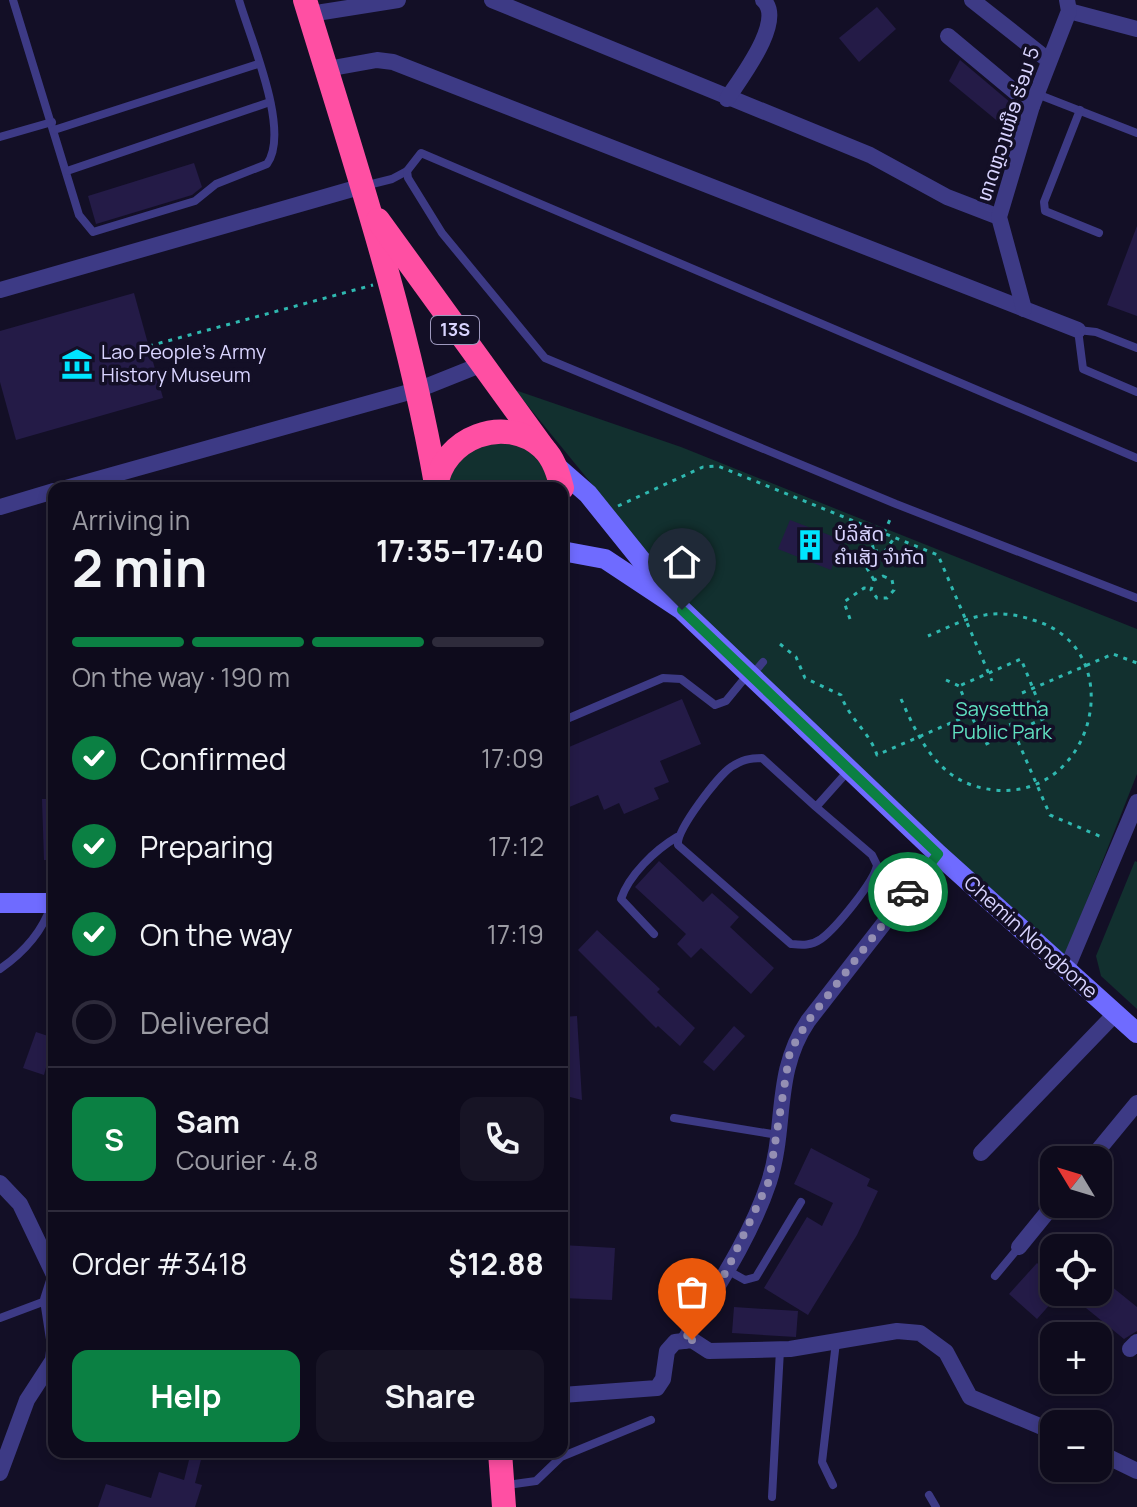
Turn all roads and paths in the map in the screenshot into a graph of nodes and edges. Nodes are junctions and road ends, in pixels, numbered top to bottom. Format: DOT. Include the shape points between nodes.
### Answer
graph roads {
  1 [pos="13,0"];
  2 [pos="239,0"];
  3 [pos="398,0"];
  4 [pos="492,0"];
  5 [pos="763,0"];
  6 [pos="972,0"];
  7 [pos="1068,6"];
  8 [pos="308,7"];
  9 [pos="1137,29"];
  10 [pos="948,36"];
  11 [pos="1048,60"];
  12 [pos="258,64"];
  13 [pos="327,69"];
  14 [pos="727,99"];
  15 [pos="1034,100"];
  16 [pos="270,102"];
  17 [pos="1080,110"];
  18 [pos="53,126"];
  19 [pos="1137,133"];
  20 [pos="0,137"];
  21 [pos="67,171"];
  22 [pos="407,171"];
  23 [pos="366,197"];
  24 [pos="999,217"];
  25 [pos="1099,233"];
  26 [pos="389,281"];
  27 [pos="0,290"];
  28 [pos="1024,309"];
  29 [pos="1078,330"];
  30 [pos="149,346"];
  31 [pos="1137,348"];
  32 [pos="480,365"];
  33 [pos="420,389"];
  34 [pos="1137,392"];
  35 [pos="1137,458"];
  36 [pos="556,473"];
  37 [pos="87,482"];
  38 [pos="435,482"];
  39 [pos="437,482"];
  40 [pos="568,483"];
  41 [pos="48,493"];
  42 [pos="896,504"];
  43 [pos="0,507"];
  44 [pos="604,514"];
  45 [pos="867,526"];
  46 [pos="884,533"];
  47 [pos="895,537"];
  48 [pos="874,551"];
  49 [pos="568,552"];
  50 [pos="874,580"];
  51 [pos="871,590"];
  52 [pos="1137,598"];
  53 [pos="682,610"];
  54 [pos="850,619"];
  55 [pos="966,620"];
  56 [pos="928,636"];
  57 [pos="780,644"];
  58 [pos="1137,663"];
  59 [pos="1084,666"];
  60 [pos="755,670"];
  61 [pos="989,673"];
  62 [pos="946,680"];
  63 [pos="992,681"];
  64 [pos="959,686"];
  65 [pos="1033,688"];
  66 [pos="1022,693"];
  67 [pos="901,699"];
  68 [pos="983,709"];
  69 [pos="971,714"];
  70 [pos="568,718"];
  71 [pos="1010,723"];
  72 [pos="1014,732"];
  73 [pos="918,738"];
  74 [pos="850,769"];
  75 [pos="1037,785"];
  76 [pos="1137,802"];
  77 [pos="816,807"];
  78 [pos="677,837"];
  79 [pos="1105,838"];
  80 [pos="938,854"];
  81 [pos="0,903"];
  82 [pos="48,903"];
  83 [pos="48,915"];
  84 [pos="654,934"];
  85 [pos="1067,968"];
  86 [pos="0,969"];
  87 [pos="1116,1013"];
  88 [pos="1137,1033"];
  89 [pos="1137,1103"];
  90 [pos="674,1118"];
  91 [pos="778,1135"];
  92 [pos="1102,1146"];
  93 [pos="981,1153"];
  94 [pos="0,1183"];
  95 [pos="801,1202"];
  96 [pos="1043,1218"];
  97 [pos="1019,1247"];
  98 [pos="48,1265"];
  99 [pos="727,1270"];
  100 [pos="995,1276"];
  101 [pos="48,1300"];
  102 [pos="0,1318"];
  103 [pos="684,1341"];
  104 [pos="836,1341"];
  105 [pos="780,1350"];
  106 [pos="48,1368"];
  107 [pos="568,1395"];
  108 [pos="651,1420"];
  109 [pos="1040,1426"];
  110 [pos="568,1454"];
  111 [pos="490,1458"];
  112 [pos="500,1458"];
  113 [pos="560,1458"];
  114 [pos="1112,1459"];
  115 [pos="1137,1471"];
  116 [pos="0,1473"];
  117 [pos="833,1485"];
  118 [pos="929,1495"];
  119 [pos="772,1497"];
  120 [pos="500,1500"];
  121 [pos="936,1507"];
  1 -- 18 [label="lane"];
  2 -- 12 [label="lane"];
  3 -- 8 [label="street"];
  4 -- 14 [label="street"];
  5 -- 14 [label="street" via="770,17 767,31"];
  6 -- 11 [label="street"];
  7 -- 9 [label="street"];
  7 -- 11 [label="street, ທາດຫຼວງເໜືອ ຮ່ອມ 5"];
  8 -- 13 [label="highway, 13S"];
  10 -- 15 [label="street"];
  11 -- 15 [label="street, ທາດຫຼວງເໜືອ ຮ່ອມ 5"];
  12 -- 16 [label="lane"];
  12 -- 18 [label="lane"];
  13 -- 23 [label="highway, 13S"];
  13 -- 28 [label="street" via="393,62"];
  14 -- 24 [label="street" via="870,155 947,197"];
  15 -- 17 [label="lane"];
  15 -- 24 [label="street, ທາດຫຼວງເໜືອ ຮ່ອມ 5"];
  16 -- 21 [label="lane"];
  16 -- 21 [label="lane" via="276,140 272,158 216,184 195,201 93,232 79,215"];
  17 -- 19 [label="lane"];
  17 -- 25 [label="lane" via="1045,211"];
  18 -- 20 [label="lane"];
  18 -- 21 [label="lane"];
  22 -- 23 [label="lane"];
  22 -- 35 [label="lane" via="421,153"];
  22 -- 42 [label="lane" via="442,233 545,358"];
  23 -- 26 [label="highway, 13S"];
  23 -- 27 [label="street"];
  23 -- 32 [label="highway, 13S"];
  24 -- 28 [label="street, ທາດຫຼວງເໜືອ ຮ່ອມ 5"];
  26 -- 30 [label="path"];
  26 -- 33 [label="highway, 13S"];
  28 -- 29 [label="street"];
  29 -- 31 [label="lane"];
  29 -- 34 [label="lane" via="1083,369"];
  32 -- 33 [label="street"];
  32 -- 36 [label="highway, 13S"];
  33 -- 37 [label="street"];
  33 -- 38 [label="highway, 13S"];
  36 -- 39 [label="highway, 13S" via="511,431 483,433 461,443 445,461"];
  40 -- 44 [label="street"];
  41 -- 43 [label="street"];
  42 -- 46 [label="path"];
  42 -- 52 [label="lane"];
  44 -- 45 [label="path" via="703,467 718,466"];
  44 -- 53 [label="street"];
  45 -- 46 [label="path"];
  45 -- 48 [label="path"];
  46 -- 47 [label="path"];
  47 -- 48 [label="path" via="885,551"];
  47 -- 55 [label="path" via="938,555"];
  48 -- 50 [label="path" via="862,560"];
  49 -- 53 [label="street" via="605,559"];
  50 -- 51 [label="path"];
  50 -- 51 [label="path" via="892,580 894,590 887,598 877,598"];
  51 -- 54 [label="path" via="864,588 844,602"];
  53 -- 60 [label="street, Chemin Nongbone"];
  55 -- 56 [label="path"];
  55 -- 59 [label="path" via="1001,613 1039,622 1060,632"];
  55 -- 61 [label="path"];
  57 -- 73 [label="path" via="796,657 805,678 841,695 877,755"];
  58 -- 59 [label="path" via="1113,654"];
  59 -- 65 [label="path"];
  59 -- 75 [label="path" via="1093,708 1088,729 1076,752"];
  60 -- 70 [label="lane" via="726,701 715,705 681,679 663,678"];
  60 -- 74 [label="street, Chemin Nongbone"];
  61 -- 63 [label="path"];
  61 -- 64 [label="path"];
  61 -- 65 [label="path" via="1021,659"];
  62 -- 64 [label="path"];
  64 -- 69 [label="path"];
  65 -- 66 [label="path"];
  65 -- 72 [label="path" via="1045,718"];
  67 -- 73 [label="path"];
  68 -- 69 [label="path"];
  69 -- 72 [label="path" via="984,745"];
  69 -- 73 [label="path"];
  71 -- 72 [label="path"];
  72 -- 75 [label="path"];
  73 -- 75 [label="path" via="947,773 971,786 1009,791"];
  74 -- 77 [label="lane"];
  74 -- 80 [label="street, Chemin Nongbone"];
  75 -- 79 [label="path" via="1050,815"];
  76 -- 85 [label="street"];
  77 -- 78 [label="lane" via="762,758 746,758 728,769"];
  77 -- 78 [label="lane" via="877,865 873,879 822,939 808,946 791,944 678,845"];
  78 -- 84 [label="lane" via="624,888 621,899"];
  80 -- 85 [label="street, Chemin Nongbone"];
  80 -- 91 [label="street" via="794,1043"];
  81 -- 82 [label="street"];
  83 -- 86 [label="lane" via="20,954"];
  85 -- 87 [label="street, Chemin Nongbone"];
  87 -- 88 [label="street, Chemin Nongbone"];
  87 -- 93 [label="street"];
  89 -- 92 [label="street"];
  90 -- 91 [label="lane"];
  91 -- 99 [label="street" via="769,1181"];
  94 -- 98 [label="street" via="20,1204"];
  95 -- 99 [label="lane" via="756,1277 745,1280"];
  96 -- 97 [label="street"];
  97 -- 100 [label="lane"];
  99 -- 103 [label="street"];
  101 -- 102 [label="lane"];
  103 -- 105 [label="street" via="709,1351"];
  103 -- 107 [label="street" via="670,1346 657,1388"];
  104 -- 105 [label="street"];
  104 -- 109 [label="street" via="897,1331 928,1336 946,1352 970,1397"];
  104 -- 117 [label="lane" via="822,1462"];
  105 -- 119 [label="lane"];
  106 -- 116 [label="street" via="27,1400"];
  108 -- 110 [label="lane"];
  111 -- 120 [label="highway"];
  112 -- 120 [label="highway"];
  113 -- 120 [label="lane" via="536,1481"];
  114 -- 115 [label="street"];
  118 -- 121 [label="lane"];
}
